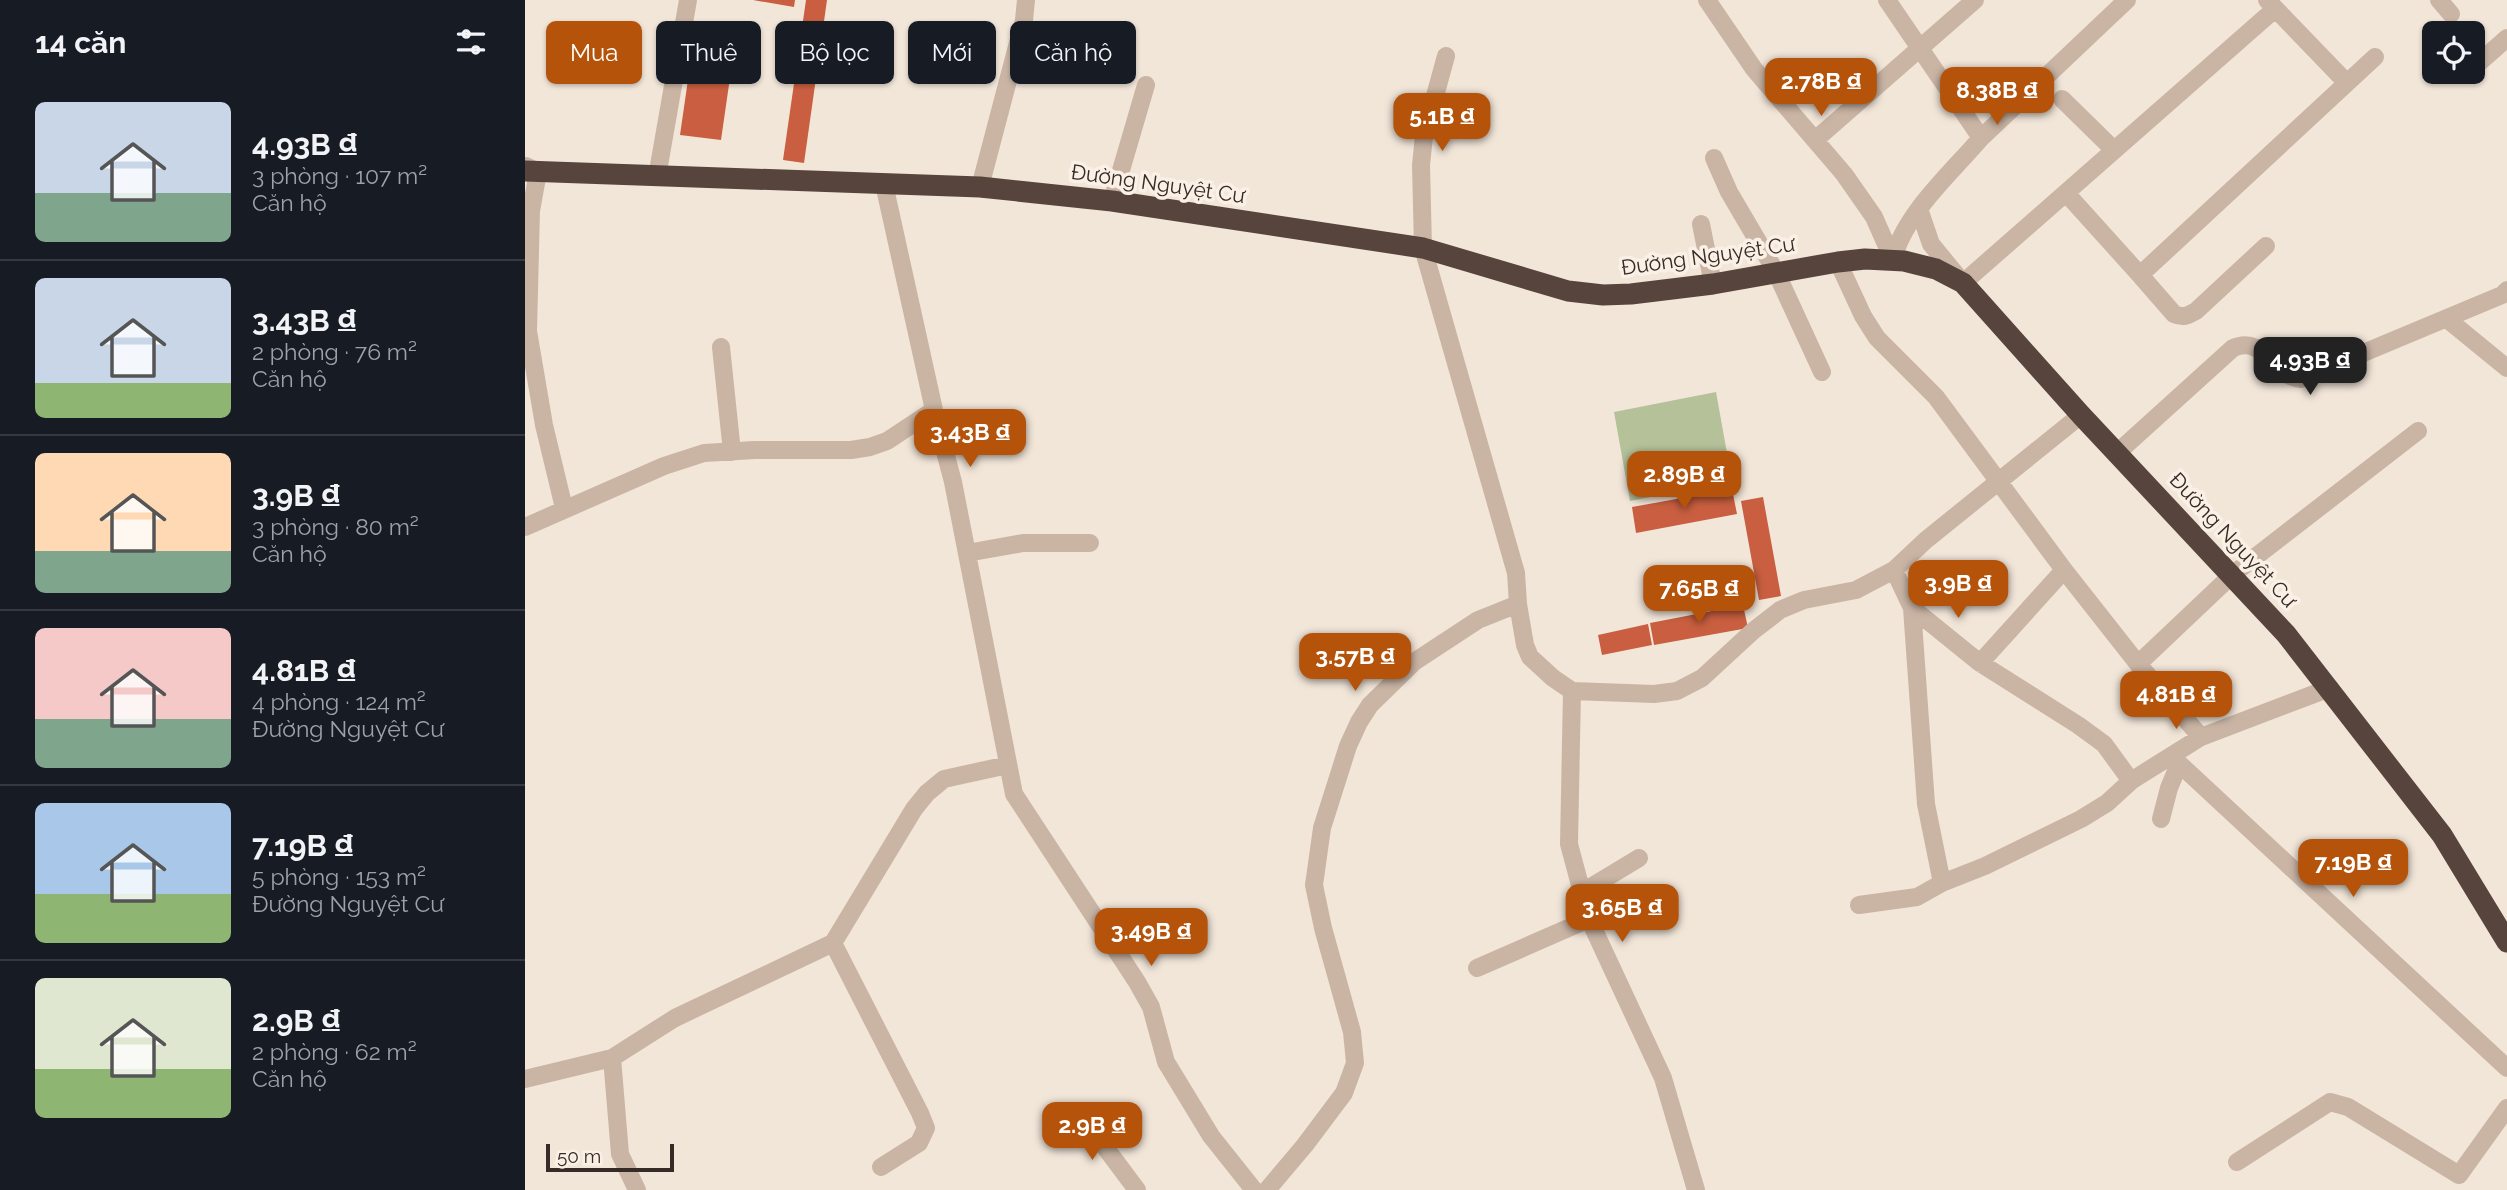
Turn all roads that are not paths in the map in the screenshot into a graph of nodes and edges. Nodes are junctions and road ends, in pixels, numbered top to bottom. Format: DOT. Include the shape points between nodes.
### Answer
graph roads {
  1 [pos="688,0"];
  2 [pos="1026,0"];
  3 [pos="1707,0"];
  4 [pos="1887,0"];
  5 [pos="1975,0"];
  6 [pos="2127,0"];
  7 [pos="2439,0"];
  8 [pos="2271,5"];
  9 [pos="2451,14"];
  10 [pos="2507,38"];
  11 [pos="1920,49"];
  12 [pos="1446,56"];
  13 [pos="2375,57"];
  14 [pos="2485,57"];
  15 [pos="2346,82"];
  16 [pos="1146,85"];
  17 [pos="2062,99"];
  18 [pos="1981,138"];
  19 [pos="1815,140"];
  20 [pos="2114,150"];
  21 [pos="1714,158"];
  22 [pos="529,170"];
  23 [pos="657,177"];
  24 [pos="884,184"];
  25 [pos="980,187"];
  26 [pos="2066,193"];
  27 [pos="1112,201"];
  28 [pos="1919,209"];
  29 [pos="1701,224"];
  30 [pos="2266,246"];
  31 [pos="1423,248"];
  32 [pos="1893,260"];
  33 [pos="1838,262"];
  34 [pos="1776,272"];
  35 [pos="2140,275"];
  36 [pos="1713,284"];
  37 [pos="1963,284"];
  38 [pos="2507,290"];
  39 [pos="2447,319"];
  40 [pos="721,347"];
  41 [pos="2507,368"];
  42 [pos="1822,372"];
  43 [pos="934,410"];
  44 [pos="2081,415"];
  45 [pos="2419,431"];
  46 [pos="732,452"];
  47 [pos="2117,453"];
  48 [pos="1999,481"];
  49 [pos="564,508"];
  50 [pos="525,527"];
  51 [pos="1090,543"];
  52 [pos="967,554"];
  53 [pos="1894,570"];
  54 [pos="2064,570"];
  55 [pos="2232,575"];
  56 [pos="1518,604"];
  57 [pos="1912,608"];
  58 [pos="1980,663"];
  59 [pos="2138,664"];
  60 [pos="2330,688"];
  61 [pos="1572,691"];
  62 [pos="2201,737"];
  63 [pos="2176,760"];
  64 [pos="1008,765"];
  65 [pos="2131,781"];
  66 [pos="2161,820"];
  67 [pos="1639,858"];
  68 [pos="1942,883"];
  69 [pos="1581,893"];
  70 [pos="1859,905"];
  71 [pos="1589,919"];
  72 [pos="2507,942"];
  73 [pos="833,943"];
  74 [pos="1477,968"];
  75 [pos="612,1058"];
  76 [pos="2507,1068"];
  77 [pos="525,1079"];
  78 [pos="2507,1108"];
  79 [pos="1078,1111"];
  80 [pos="2237,1162"];
  81 [pos="881,1167"];
  82 [pos="2460,1182"];
  83 [pos="637,1190"];
  84 [pos="1137,1190"];
  85 [pos="1254,1190"];
  86 [pos="1268,1190"];
  87 [pos="1696,1190"];
  1 -- 23 [label="street"];
  2 -- 25 [label="street"];
  3 -- 19 [label="street" via="1754,69"];
  4 -- 11 [label="street"];
  5 -- 11 [label="street"];
  6 -- 18 [label="street"];
  7 -- 9 [label="street"];
  8 -- 15 [label="street"];
  8 -- 20 [label="street"];
  10 -- 14 [label="street"];
  11 -- 18 [label="street"];
  11 -- 19 [label="street"];
  12 -- 31 [label="street" via="1424,136"];
  13 -- 15 [label="street"];
  15 -- 35 [label="street"];
  16 -- 27 [label="street"];
  17 -- 20 [label="street"];
  18 -- 28 [label="street"];
  19 -- 32 [label="street" via="1874,217"];
  20 -- 26 [label="street"];
  21 -- 34 [label="street"];
  22 -- 23 [label="highway, Đường Nguyệt Cư"];
  22 -- 49 [label="street" via="528,331"];
  23 -- 24 [label="highway, Đường Nguyệt Cư"];
  24 -- 25 [label="highway, Đường Nguyệt Cư"];
  24 -- 43 [label="street"];
  25 -- 27 [label="highway, Đường Nguyệt Cư"];
  26 -- 35 [label="street"];
  26 -- 37 [label="street"];
  27 -- 31 [label="highway, Đường Nguyệt Cư"];
  28 -- 32 [label="street"];
  28 -- 37 [label="street" via="1931,244"];
  29 -- 36 [label="street"];
  30 -- 35 [label="street" via="2187,316 2173,314"];
  31 -- 36 [label="highway, Đường Nguyệt Cư" via="1591,293 1631,294"];
  31 -- 56 [label="street" via="1516,573"];
  32 -- 33 [label="highway, Đường Nguyệt Cư"];
  32 -- 37 [label="highway, Đường Nguyệt Cư" via="1928,266"];
  33 -- 34 [label="highway, Đường Nguyệt Cư"];
  33 -- 48 [label="street" via="1877,338 1936,397"];
  34 -- 36 [label="highway, Đường Nguyệt Cư"];
  34 -- 42 [label="street"];
  37 -- 44 [label="highway, Đường Nguyệt Cư"];
  38 -- 39 [label="street"];
  39 -- 41 [label="street"];
  39 -- 47 [label="street" via="2301,379 2287,375 2262,350 2239,345"];
  40 -- 46 [label="street"];
  43 -- 46 [label="street" via="870,447"];
  43 -- 52 [label="street"];
  44 -- 47 [label="highway, Đường Nguyệt Cư"];
  44 -- 48 [label="street"];
  45 -- 55 [label="street"];
  46 -- 49 [label="street" via="704,453 664,466"];
  47 -- 55 [label="highway, Đường Nguyệt Cư"];
  48 -- 53 [label="street"];
  48 -- 54 [label="street"];
  49 -- 50 [label="street"];
  51 -- 52 [label="street" via="1023,543"];
  52 -- 64 [label="street"];
  53 -- 57 [label="street"];
  53 -- 61 [label="street" via="1856,590 1804,600 1780,610 1702,678 1677,691"];
  54 -- 58 [label="street"];
  54 -- 59 [label="street"];
  55 -- 59 [label="street"];
  55 -- 60 [label="highway, Đường Nguyệt Cư"];
  56 -- 61 [label="street" via="1530,657"];
  56 -- 86 [label="street" via="1478,620 1414,662 1370,705 1348,746 1322,828 1314,884 1352,1032 1355,1063 1344,1093"];
  57 -- 58 [label="street"];
  57 -- 68 [label="street" via="1926,804"];
  58 -- 65 [label="street" via="2104,744"];
  59 -- 62 [label="street"];
  60 -- 62 [label="street"];
  60 -- 72 [label="highway, Đường Nguyệt Cư" via="2442,835"];
  61 -- 69 [label="street" via="1569,844"];
  62 -- 63 [label="street"];
  63 -- 65 [label="street"];
  63 -- 66 [label="street"];
  63 -- 76 [label="street"];
  64 -- 73 [label="street" via="951,775 927,793"];
  64 -- 85 [label="street" via="1014,794 1151,1007 1166,1062 1211,1136"];
  65 -- 68 [label="street" via="2081,820"];
  67 -- 69 [label="street"];
  68 -- 70 [label="street" via="1917,897"];
  69 -- 71 [label="street"];
  71 -- 74 [label="street"];
  71 -- 87 [label="street" via="1663,1078"];
  73 -- 75 [label="street" via="675,1018"];
  73 -- 81 [label="street" via="926,1128 919,1143"];
  75 -- 77 [label="street"];
  75 -- 83 [label="street" via="620,1154"];
  78 -- 82 [label="street"];
  79 -- 84 [label="street"];
  80 -- 82 [label="street" via="2330,1102 2348,1107"];
}
